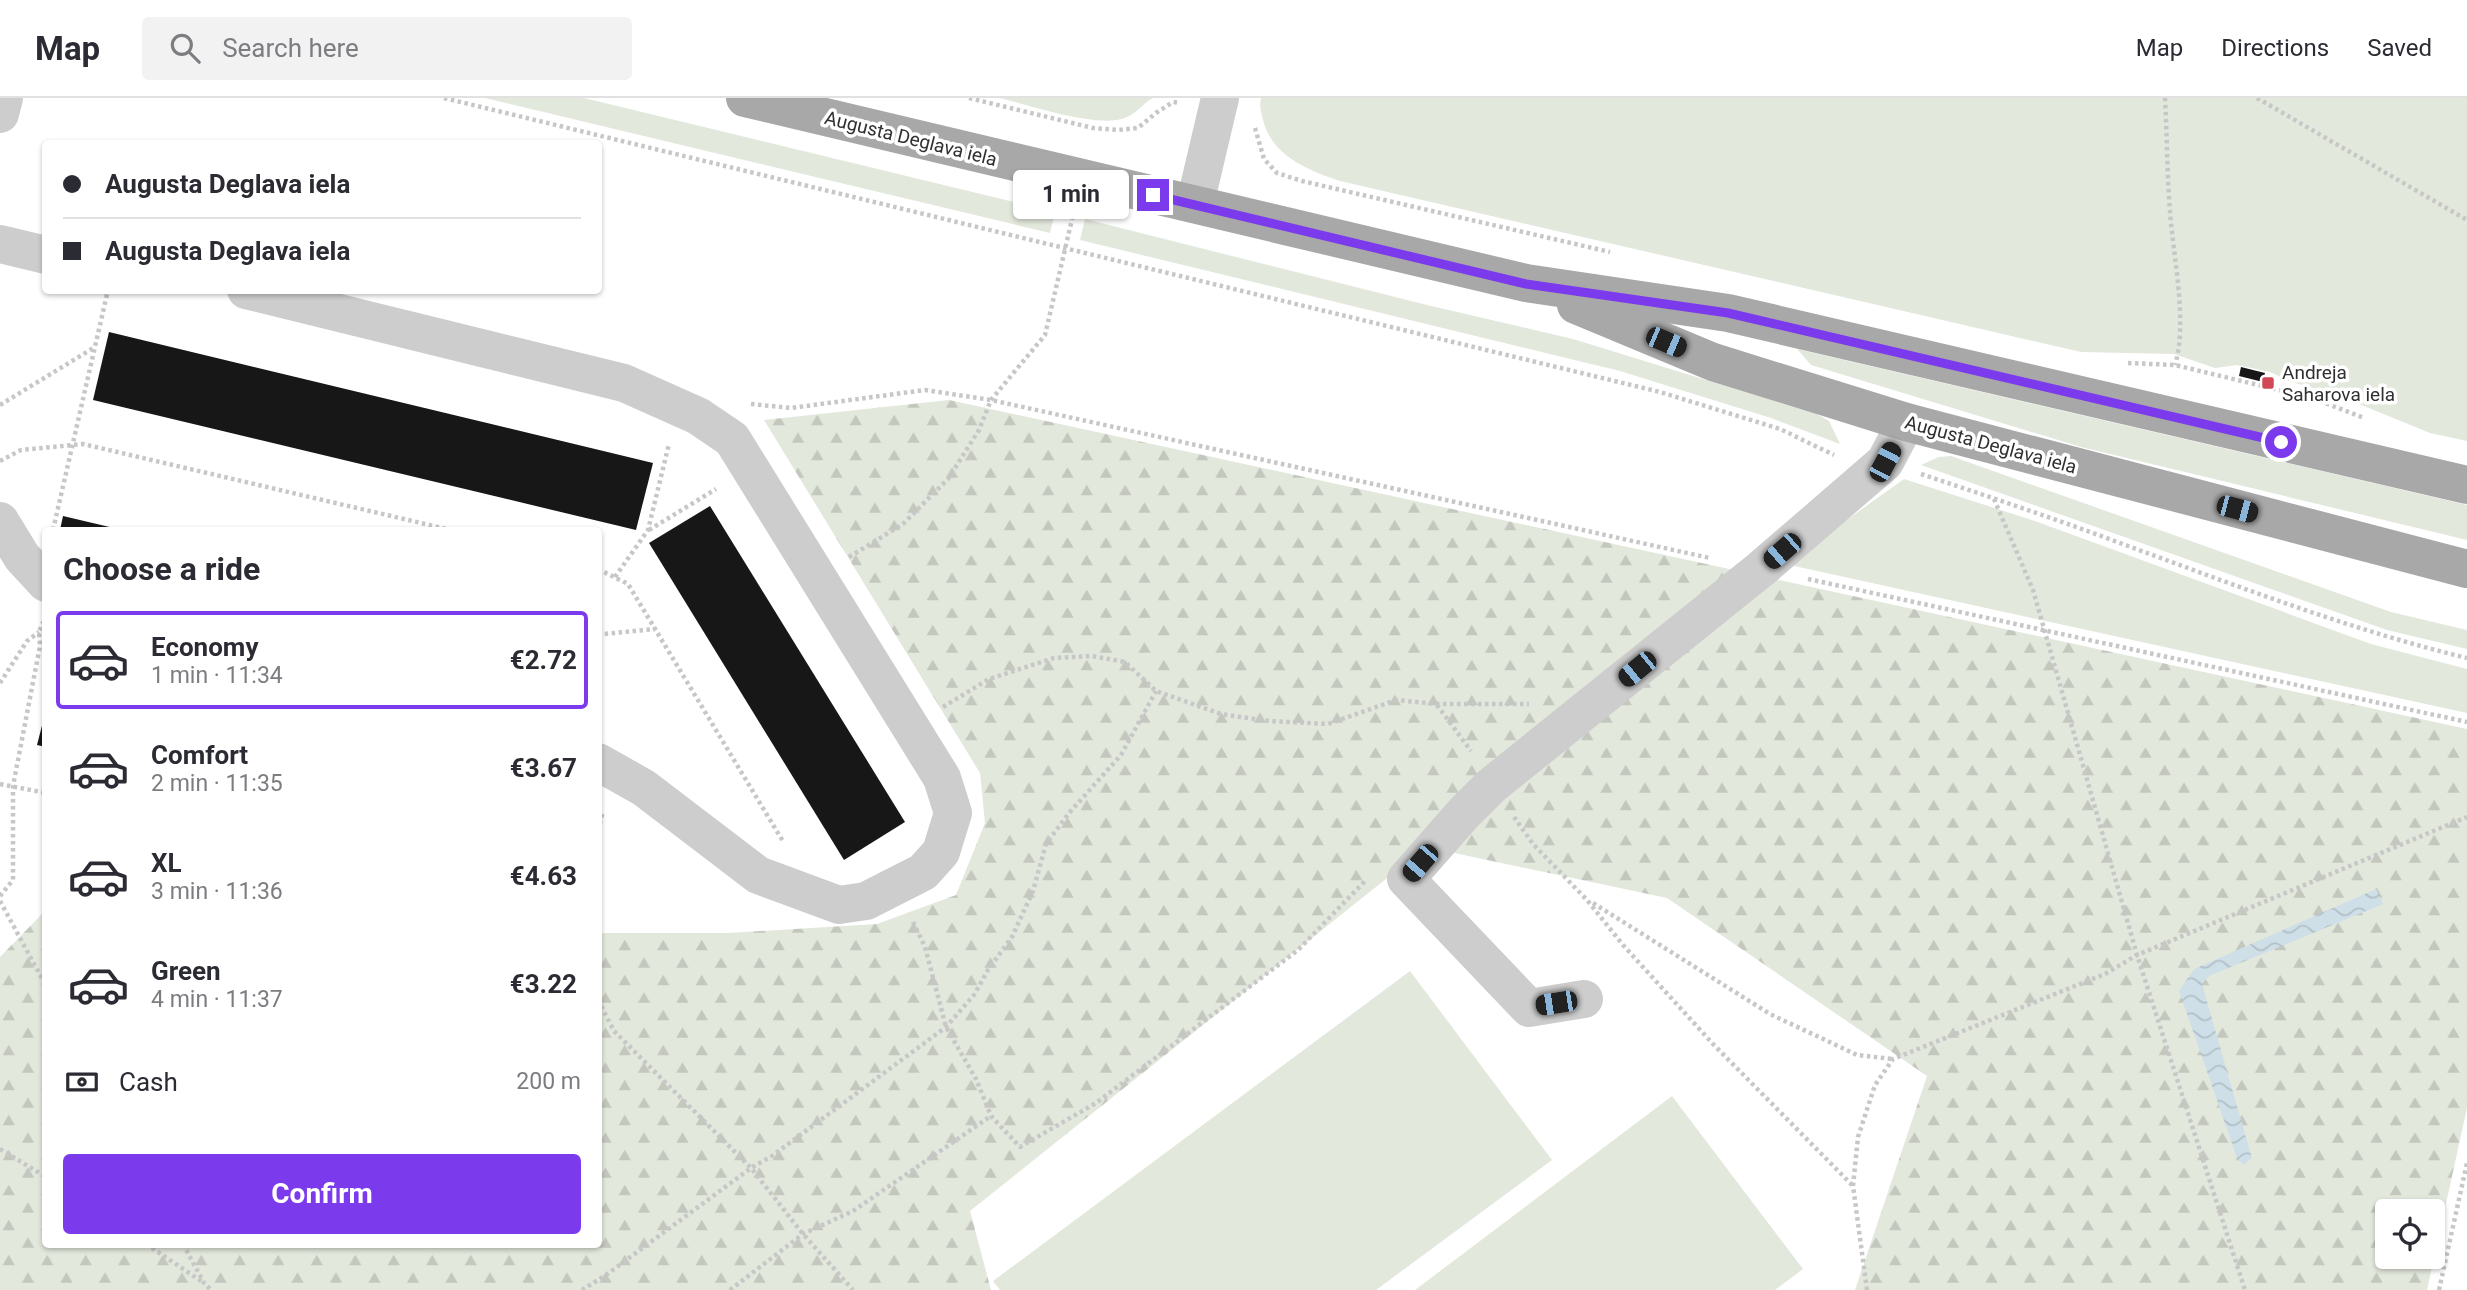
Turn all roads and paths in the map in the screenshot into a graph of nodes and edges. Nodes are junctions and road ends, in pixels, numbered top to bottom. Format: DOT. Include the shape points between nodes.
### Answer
graph roads {
  1 [pos="4,98"];
  2 [pos="443,98"];
  3 [pos="746,98"];
  4 [pos="969,98"];
  5 [pos="1220,98"];
  6 [pos="2165,98"];
  7 [pos="2257,98"];
  8 [pos="0,114"];
  9 [pos="1081,179"];
  10 [pos="1195,204"];
  11 [pos="2467,220"];
  12 [pos="0,244"];
  13 [pos="1065,249"];
  14 [pos="42,254"];
  15 [pos="1526,284"];
  16 [pos="107,294"];
  17 [pos="262,294"];
  18 [pos="96,346"];
  19 [pos="2175,365"];
  20 [pos="991,400"];
  21 [pos="0,405"];
  22 [pos="688,412"];
  23 [pos="1906,422"];
  24 [pos="73,444"];
  25 [pos="0,461"];
  26 [pos="1885,462"];
  27 [pos="751,468"];
  28 [pos="2467,485"];
  29 [pos="1994,499"];
  30 [pos="0,521"];
  31 [pos="54,527"];
  32 [pos="438,527"];
  33 [pos="648,530"];
  34 [pos="1761,569"];
  35 [pos="2467,569"];
  36 [pos="602,570"];
  37 [pos="606,572"];
  38 [pos="602,574"];
  39 [pos="818,576"];
  40 [pos="615,577"];
  41 [pos="42,579"];
  42 [pos="42,625"];
  43 [pos="655,629"];
  44 [pos="2044,631"];
  45 [pos="39,632"];
  46 [pos="602,633"];
  47 [pos="2467,658"];
  48 [pos="0,682"];
  49 [pos="1156,691"];
  50 [pos="1437,704"];
  51 [pos="1541,704"];
  52 [pos="2467,722"];
  53 [pos="909,727"];
  54 [pos="602,764"];
  55 [pos="0,783"];
  56 [pos="13,786"];
  57 [pos="1491,786"];
  58 [pos="42,792"];
  59 [pos="2467,817"];
  60 [pos="896,886"];
  61 [pos="818,897"];
  62 [pos="0,898"];
  63 [pos="1587,900"];
  64 [pos="2137,955"];
  65 [pos="42,978"];
  66 [pos="1584,999"];
  67 [pos="602,1008"];
  68 [pos="946,1027"];
  69 [pos="1894,1059"];
  70 [pos="991,1116"];
  71 [pos="1020,1147"];
  72 [pos="0,1149"];
  73 [pos="2467,1163"];
  74 [pos="751,1168"];
  75 [pos="42,1175"];
  76 [pos="1853,1185"];
  77 [pos="803,1234"];
  78 [pos="152,1248"];
  79 [pos="185,1248"];
  80 [pos="204,1283"];
  81 [pos="211,1290"];
  82 [pos="582,1290"];
  83 [pos="730,1290"];
  84 [pos="853,1290"];
  85 [pos="1867,1290"];
  86 [pos="2245,1290"];
  87 [pos="2439,1290"];
  1 -- 8 [label="street"];
  2 -- 13 [label="path"];
  3 -- 9 [label="main road, Augusta Deglava iela"];
  4 -- 9 [label="path" via="1093,128"];
  5 -- 10 [label="street"];
  6 -- 19 [label="path" via="2179,297"];
  7 -- 11 [label="path"];
  9 -- 10 [label="main road, Augusta Deglava iela"];
  9 -- 13 [label="path"];
  10 -- 15 [label="main road, Augusta Deglava iela"];
  12 -- 14 [label="street"];
  13 -- 20 [label="path" via="1045,335"];
  13 -- 26 [label="path" via="1660,392 1780,429 1834,455"];
  15 -- 23 [label="main road, Augusta Deglava iela" via="1713,362"];
  15 -- 28 [label="main road, Augusta Deglava iela" via="1728,313"];
  16 -- 18 [label="path"];
  17 -- 22 [label="street" via="624,383"];
  18 -- 21 [label="path"];
  18 -- 24 [label="path"];
  20 -- 22 [label="path" via="925,390 791,408 752,404"];
  20 -- 34 [label="path"];
  20 -- 39 [label="path" via="979,430 948,480 903,524"];
  22 -- 27 [label="street" via="732,439"];
  22 -- 33 [label="path"];
  23 -- 26 [label="street"];
  23 -- 35 [label="main road, Augusta Deglava iela"];
  24 -- 25 [label="path" via="21,450"];
  24 -- 31 [label="path"];
  24 -- 32 [label="path"];
  26 -- 29 [label="path"];
  26 -- 34 [label="street"];
  27 -- 33 [label="path"];
  27 -- 39 [label="street"];
  29 -- 44 [label="path" via="2033,590"];
  29 -- 47 [label="path" via="2314,615"];
  30 -- 41 [label="street"];
  33 -- 40 [label="path"];
  34 -- 44 [label="path"];
  34 -- 57 [label="street"];
  36 -- 37 [label="path"];
  37 -- 38 [label="path"];
  37 -- 40 [label="path"];
  39 -- 53 [label="street"];
  40 -- 43 [label="path" via="628,584"];
  42 -- 45 [label="path"];
  43 -- 46 [label="path"];
  43 -- 61 [label="path"];
  44 -- 52 [label="path"];
  44 -- 64 [label="path"];
  45 -- 48 [label="path" via="27,641"];
  45 -- 56 [label="path"];
  49 -- 50 [label="path" via="1220,714 1328,724 1396,700"];
  49 -- 53 [label="path" via="1125,662 1092,656 1054,658 989,679"];
  49 -- 68 [label="path" via="1121,755 1046,844 1033,891 1012,937 974,995"];
  50 -- 51 [label="path"];
  50 -- 57 [label="path"];
  53 -- 60 [label="street" via="942,778 953,813 941,852 923,872"];
  54 -- 61 [label="street" via="644,788 758,875"];
  55 -- 56 [label="path"];
  56 -- 58 [label="path"];
  56 -- 62 [label="path" via="13,880"];
  57 -- 63 [label="path" via="1533,844"];
  57 -- 66 [label="street" via="1406,879 1528,1008"];
  59 -- 64 [label="path"];
  60 -- 61 [label="street" via="866,901 839,905"];
  60 -- 68 [label="path" via="925,947"];
  62 -- 65 [label="path"];
  63 -- 69 [label="path" via="1770,1014 1857,1055"];
  63 -- 76 [label="path" via="1713,1044"];
  64 -- 69 [label="path" via="2105,974"];
  64 -- 86 [label="path"];
  67 -- 74 [label="path" via="614,1031"];
  68 -- 70 [label="path"];
  68 -- 74 [label="path"];
  69 -- 76 [label="path" via="1875,1085 1866,1111"];
  70 -- 71 [label="path"];
  70 -- 77 [label="path" via="853,1211"];
  72 -- 75 [label="path"];
  73 -- 87 [label="path"];
  74 -- 77 [label="path"];
  74 -- 82 [label="path"];
  76 -- 85 [label="path"];
  77 -- 83 [label="path"];
  77 -- 84 [label="path"];
  78 -- 80 [label="path"];
  79 -- 80 [label="path"];
  80 -- 81 [label="path"];
}
